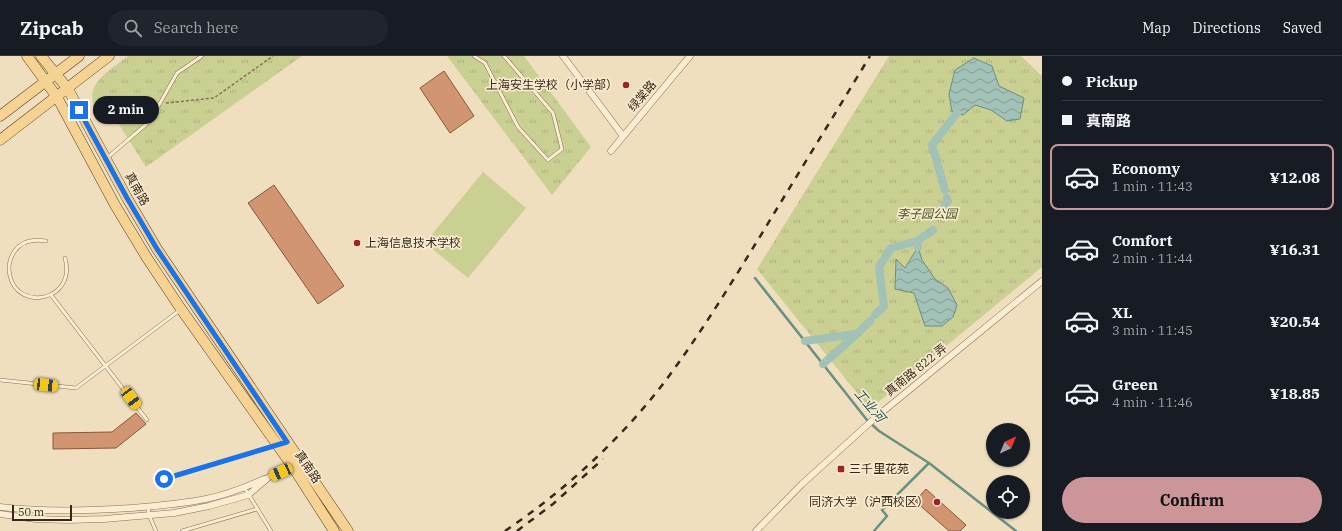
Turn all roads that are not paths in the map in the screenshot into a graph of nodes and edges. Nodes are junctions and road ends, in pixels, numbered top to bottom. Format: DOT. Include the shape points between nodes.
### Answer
graph roads {
  1 [pos="27,56"];
  2 [pos="42,56"];
  3 [pos="79,56"];
  4 [pos="109,56"];
  5 [pos="202,56"];
  6 [pos="474,56"];
  7 [pos="504,56"];
  8 [pos="563,56"];
  9 [pos="690,56"];
  10 [pos="56,74"];
  11 [pos="46,81"];
  12 [pos="68,89"];
  13 [pos="57,97"];
  14 [pos="0,116"];
  15 [pos="623,136"];
  16 [pos="0,140"];
  17 [pos="611,151"];
  18 [pos="106,159"];
  19 [pos="46,241"];
  20 [pos="65,258"];
  21 [pos="1042,281"];
  22 [pos="52,295"];
  23 [pos="181,309"];
  24 [pos="106,366"];
  25 [pos="0,380"];
  26 [pos="147,420"];
  27 [pos="282,444"];
  28 [pos="297,464"];
  29 [pos="269,477"];
  30 [pos="164,479"];
  31 [pos="244,487"];
  32 [pos="248,495"];
  33 [pos="0,507"];
  34 [pos="148,507"];
  35 [pos="257,509"];
  36 [pos="0,514"];
  37 [pos="149,515"];
  38 [pos="156,531"];
  39 [pos="182,531"];
  40 [pos="271,531"];
  41 [pos="334,531"];
  42 [pos="348,531"];
  43 [pos="756,531"];
  1 -- 11 [label="main road, 真南路"];
  2 -- 10 [label="main road, 真南路"];
  3 -- 10 [label="main road"];
  4 -- 12 [label="main road"];
  5 -- 18 [label="lane" via="177,73 150,120"];
  6 -- 7 [label="lane" via="485,63 518,127 548,160 562,148 553,113"];
  8 -- 15 [label="street"];
  9 -- 15 [label="street, 绿棠路"];
  10 -- 11 [label="main road"];
  10 -- 12 [label="main road, 真南路"];
  11 -- 13 [label="main road, 真南路"];
  11 -- 14 [label="main road"];
  12 -- 13 [label="main road"];
  12 -- 18 [label="main road, 真南路"];
  13 -- 16 [label="main road"];
  13 -- 23 [label="main road, 真南路" via="116,205"];
  15 -- 17 [label="street, 绿棠路"];
  18 -- 27 [label="main road, 真南路" via="157,249"];
  19 -- 22 [label="lane" via="30,240 19,246 9,263 9,271 20,292 36,298"];
  20 -- 22 [label="lane" via="65,279"];
  21 -- 43 [label="street, 真南路 822 弄" via="863,428"];
  22 -- 24 [label="lane"];
  23 -- 24 [label="lane"];
  23 -- 27 [label="main road, 真南路"];
  24 -- 25 [label="lane" via="76,388"];
  24 -- 26 [label="lane"];
  27 -- 28 [label="main road, 真南路"];
  27 -- 30 [label="lane"];
  28 -- 29 [label="lane"];
  28 -- 41 [label="main road, 真南路"];
  28 -- 42 [label="main road, 真南路"];
  29 -- 31 [label="street"];
  29 -- 32 [label="street"];
  31 -- 32 [label="lane"];
  31 -- 34 [label="street" via="175,505"];
  32 -- 35 [label="lane"];
  32 -- 37 [label="street" via="209,506"];
  33 -- 34 [label="street" via="70,512"];
  34 -- 37 [label="lane"];
  35 -- 39 [label="lane"];
  35 -- 40 [label="lane"];
  36 -- 37 [label="street" via="68,520"];
  37 -- 38 [label="lane"];
}
